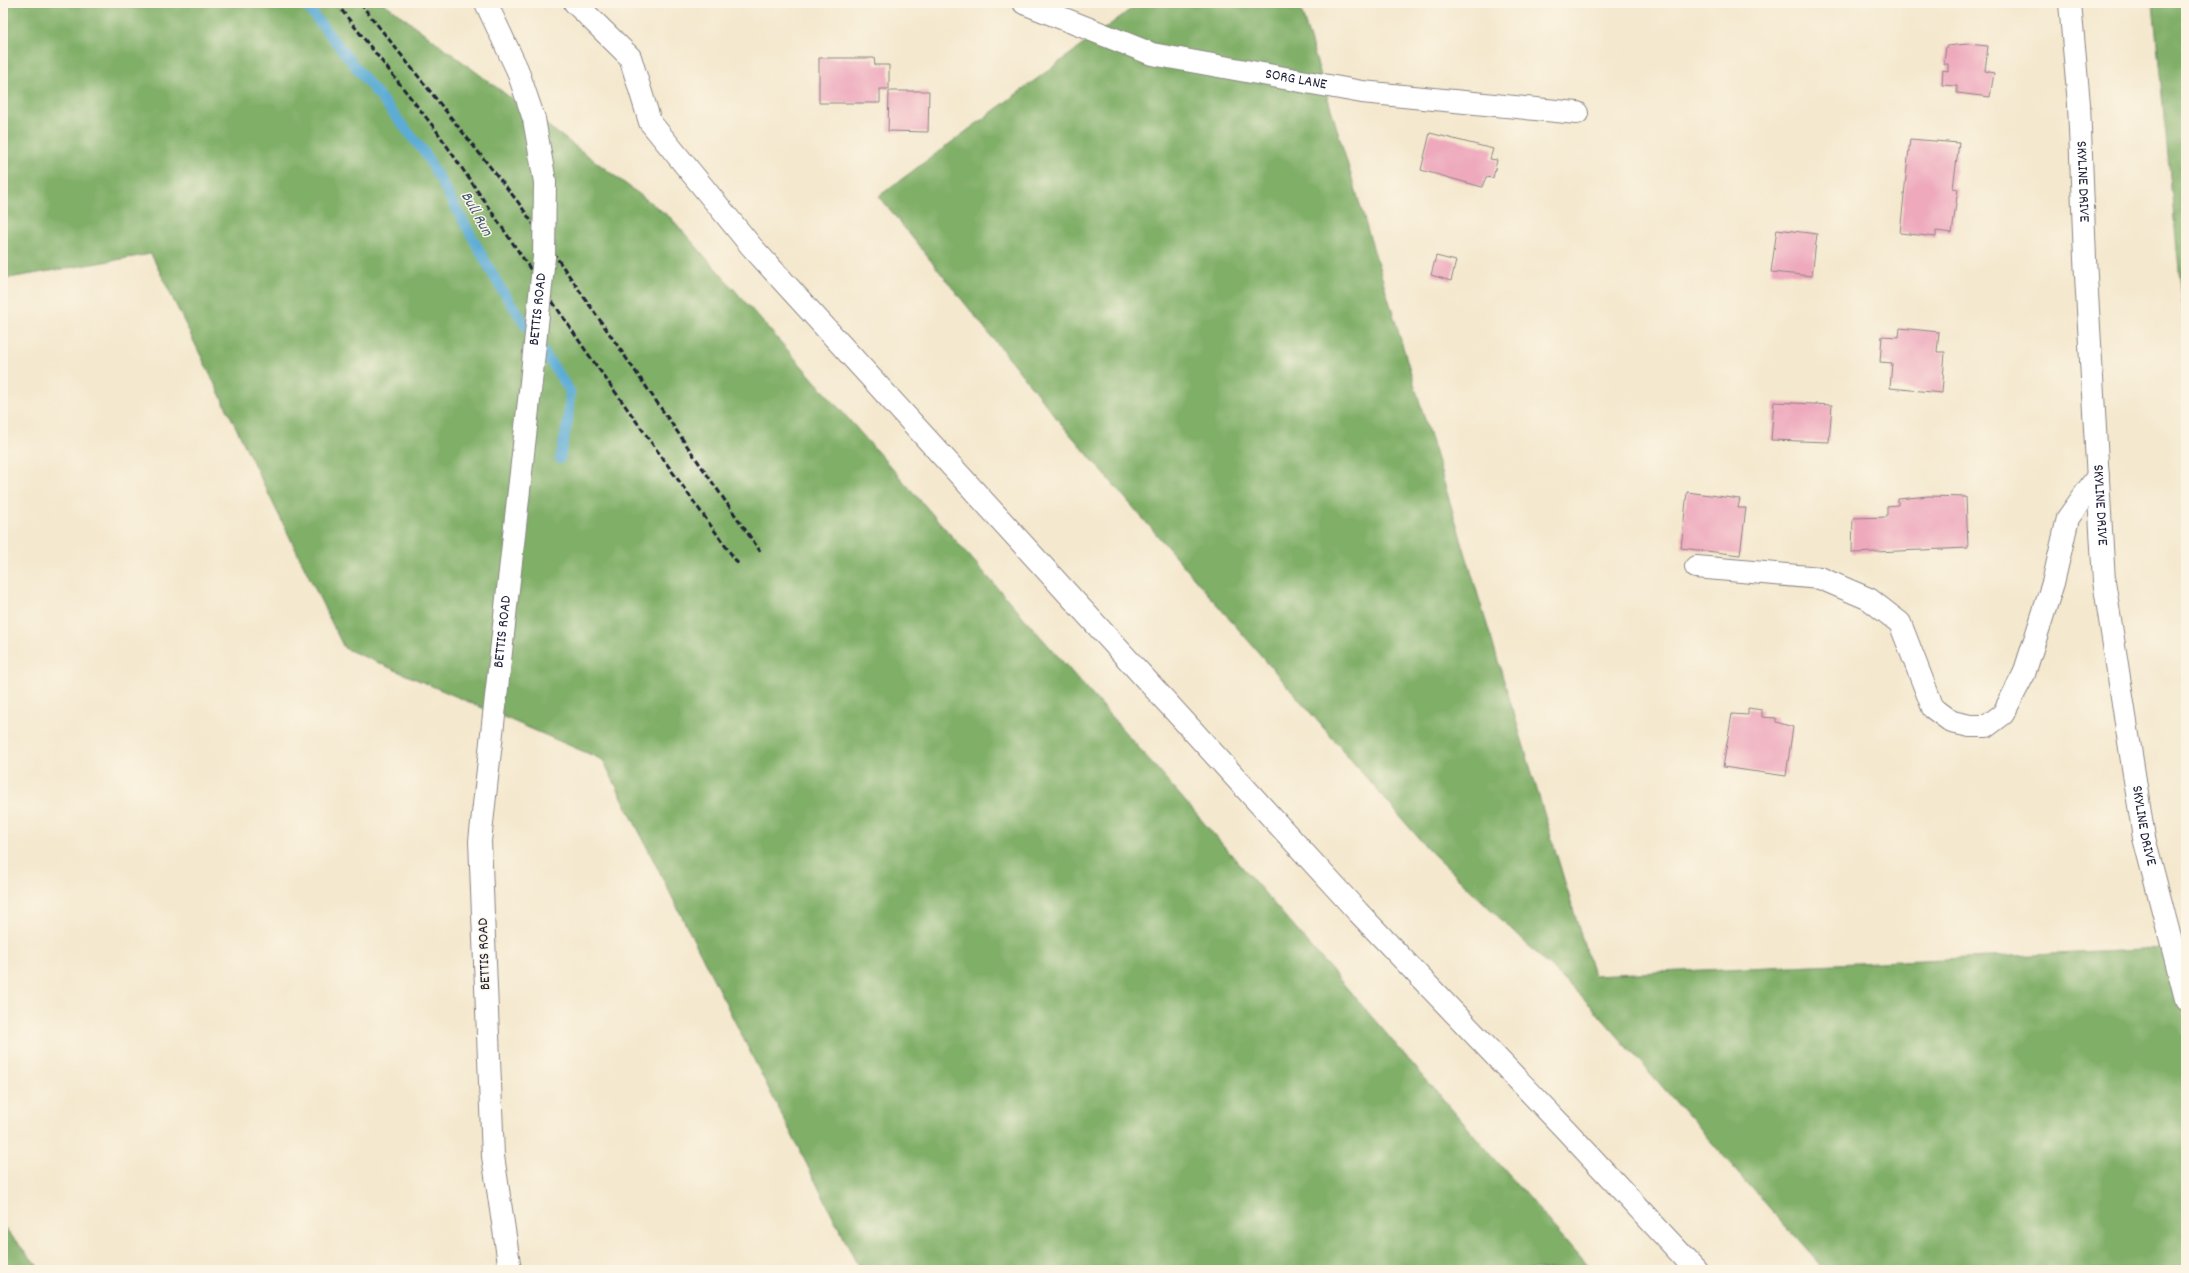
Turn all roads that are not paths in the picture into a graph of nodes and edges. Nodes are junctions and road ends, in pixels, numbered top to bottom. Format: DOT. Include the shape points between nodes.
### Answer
graph roads {
  1 [pos="486,3"];
  2 [pos="576,3"];
  3 [pos="1024,3"];
  4 [pos="2070,3"];
  5 [pos="1577,113"];
  6 [pos="2098,476"];
  7 [pos="1696,567"];
  8 [pos="2186,999"];
  9 [pos="510,1270"];
  10 [pos="1696,1270"];
  1 -- 9 [label="street, BETTIS ROAD, bridge" via="517,69 534,119 545,182 544,257 480,841 493,1156"];
  2 -- 10 [label="street" via="630,57 650,122 751,246 1358,912 1566,1129"];
  3 -- 5 [label="street, SORG LANE" via="1152,54 1362,92"];
  4 -- 6 [label="street, SKYLINE DRIVE" via="2079,104"];
  6 -- 7 [label="street" via="2068,518 2053,583 2024,674 2003,714 1987,726 1952,722 1932,708 1900,623 1869,599 1820,578"];
  6 -- 8 [label="street, SKYLINE DRIVE" via="2104,581 2144,838"];
}
